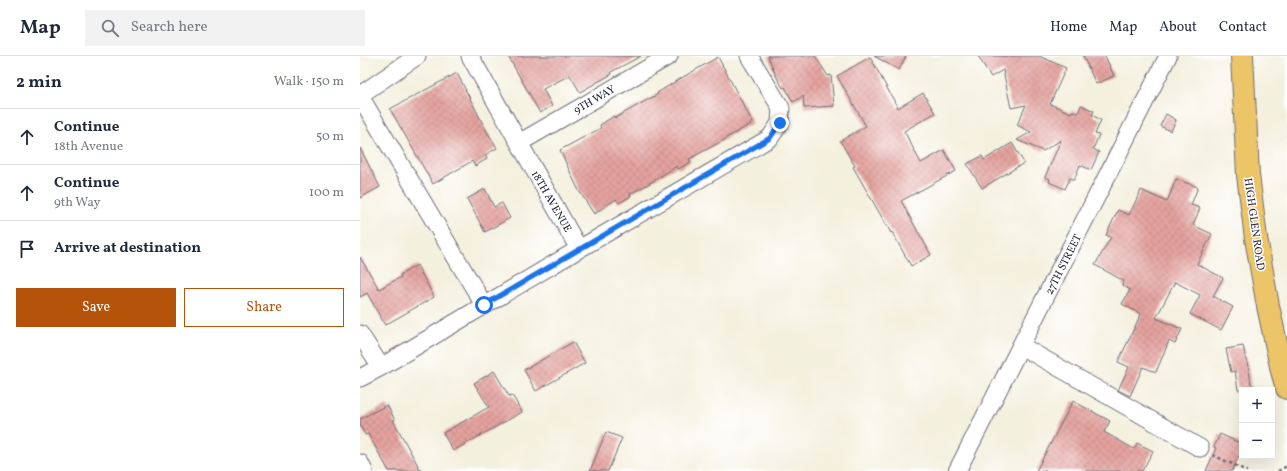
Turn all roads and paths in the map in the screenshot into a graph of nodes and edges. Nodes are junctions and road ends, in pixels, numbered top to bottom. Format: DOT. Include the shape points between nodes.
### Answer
graph roads {
  1 [pos="417,56"];
  2 [pos="470,56"];
  3 [pos="669,56"];
  4 [pos="750,56"];
  5 [pos="1168,56"];
  6 [pos="1242,56"];
  7 [pos="360,96"];
  8 [pos="519,143"];
  9 [pos="579,249"];
  10 [pos="484,305"];
  11 [pos="360,334"];
  12 [pos="1021,346"];
  13 [pos="381,367"];
  14 [pos="360,378"];
  15 [pos="1287,388"];
  16 [pos="1200,448"];
  17 [pos="360,463"];
  18 [pos="1287,466"];
  19 [pos="364,471"];
  20 [pos="957,471"];
  21 [pos="1247,471"];
  22 [pos="1278,471"];
  1 -- 7 [label="street"];
  2 -- 8 [label="street, 18TH AVENUE"];
  3 -- 8 [label="street, 9TH WAY"];
  4 -- 9 [label="street" via="781,108 780,123 770,138"];
  5 -- 12 [label="street, 27TH STREET"];
  6 -- 15 [label="main road, HIGH GLEN ROAD" via="1248,175 1256,238 1268,306"];
  7 -- 10 [label="street"];
  8 -- 9 [label="street, 18TH AVENUE"];
  9 -- 10 [label="street"];
  10 -- 13 [label="street"];
  11 -- 13 [label="street"];
  12 -- 16 [label="street"];
  12 -- 20 [label="street, 27TH STREET"];
  13 -- 14 [label="street"];
  16 -- 21 [label="path"];
  17 -- 19 [label="street"];
  18 -- 22 [label="path"];
}
